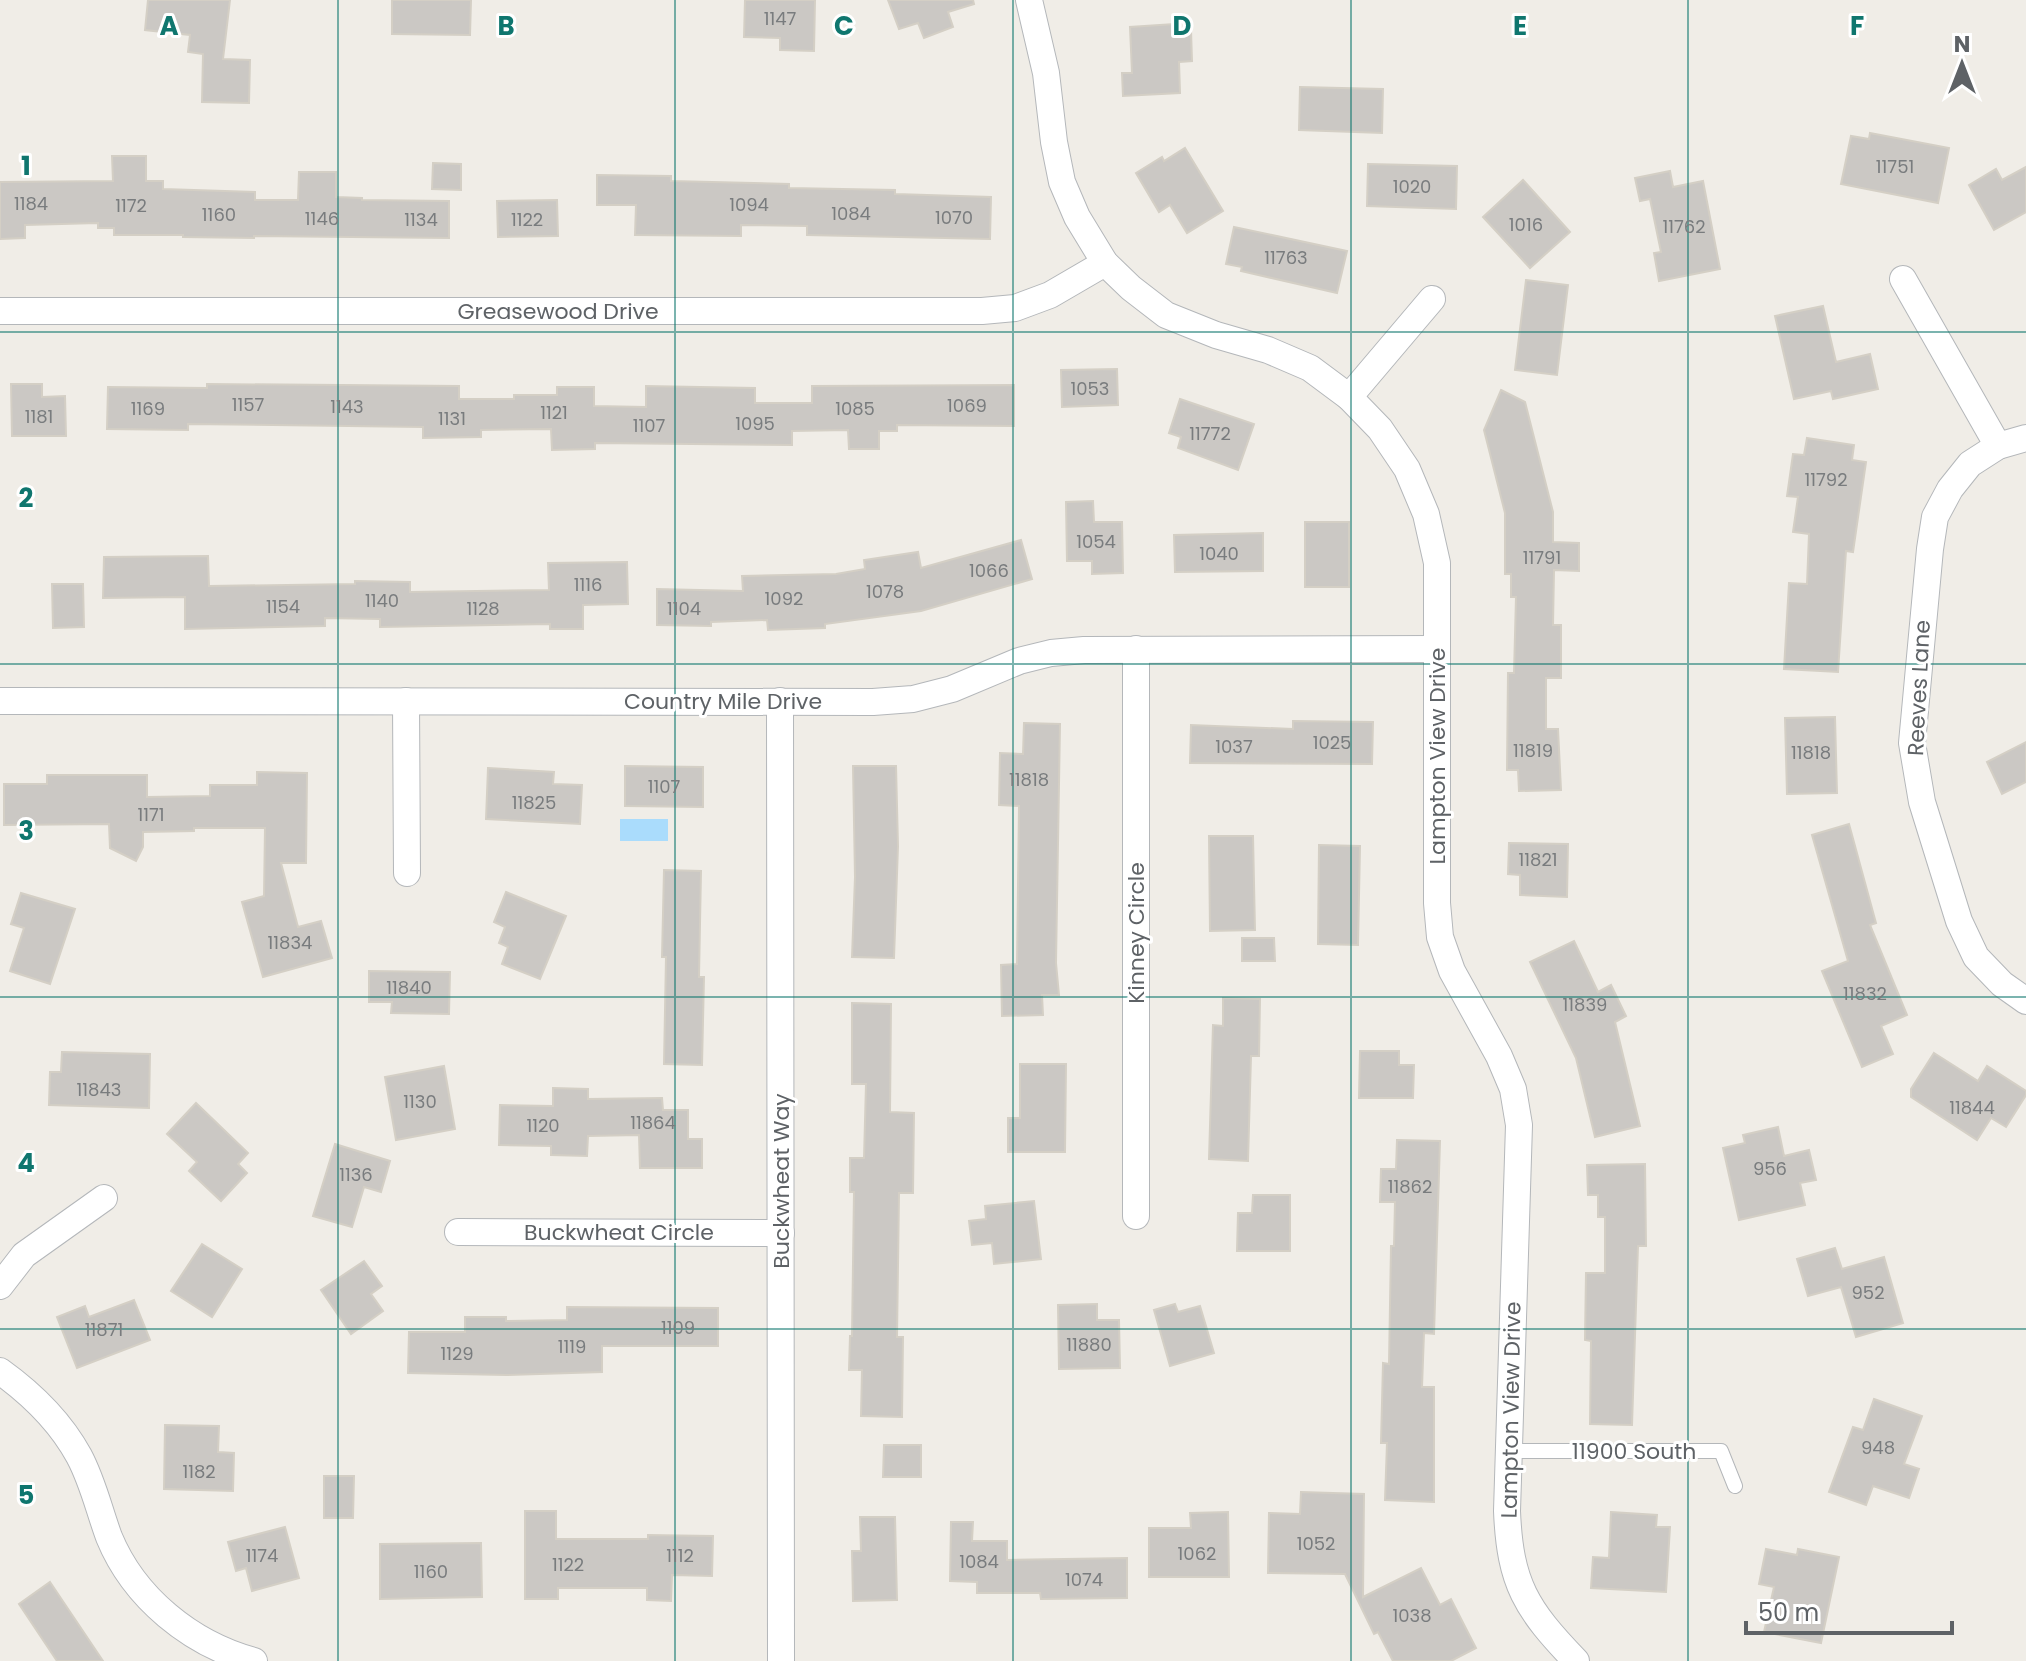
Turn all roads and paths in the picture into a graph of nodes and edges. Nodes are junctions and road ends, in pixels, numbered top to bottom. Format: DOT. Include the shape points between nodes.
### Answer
graph roads {
  1 [pos="1029,0"];
  2 [pos="1105,263"];
  3 [pos="1903,279"];
  4 [pos="1432,299"];
  5 [pos="0,311"];
  6 [pos="1349,397"];
  7 [pos="2026,438"];
  8 [pos="1998,446"];
  9 [pos="1136,649"];
  10 [pos="1437,649"];
  11 [pos="0,701"];
  12 [pos="406,701"];
  13 [pos="780,701"];
  14 [pos="407,873"];
  15 [pos="2026,1001"];
  16 [pos="104,1198"];
  17 [pos="1136,1216"];
  18 [pos="458,1232"];
  19 [pos="781,1233"];
  20 [pos="0,1286"];
  21 [pos="0,1371"];
  22 [pos="1509,1451"];
  23 [pos="1735,1486"];
  24 [pos="254,1661"];
  25 [pos="781,1661"];
  26 [pos="1576,1661"];
  1 -- 2 [label="street, Lampton View Drive" via="1062,182"];
  2 -- 5 [label="street, Greasewood Drive" via="1050,295 1015,308 982,311"];
  2 -- 6 [label="street, Lampton View Drive" via="1166,315 1310,368"];
  3 -- 8 [label="street"];
  4 -- 6 [label="street"];
  6 -- 10 [label="street, Lampton View Drive" via="1380,429 1407,469 1426,514 1437,563"];
  7 -- 8 [label="street, Reeves Lane"];
  8 -- 15 [label="street, Reeves Lane" via="1970,464 1935,517 1912,743 1922,802 1959,921 1976,957"];
  9 -- 10 [label="street, Country Mile Drive"];
  9 -- 13 [label="street, Country Mile Drive" via="1051,653 913,699"];
  9 -- 17 [label="street, Kinney Circle"];
  10 -- 22 [label="street, Lampton View Drive" via="1440,937 1513,1089 1519,1125"];
  11 -- 12 [label="street, Country Mile Drive"];
  12 -- 13 [label="street, Country Mile Drive"];
  12 -- 14 [label="street"];
  13 -- 19 [label="street, Buckwheat Way"];
  16 -- 20 [label="street" via="24,1255"];
  18 -- 19 [label="street, Buckwheat Circle"];
  19 -- 25 [label="street, Buckwheat Way"];
  21 -- 24 [label="street" via="62,1430 91,1483 122,1563 148,1596 201,1640"];
  22 -- 23 [label="lane, 11900 South" via="1721,1451"];
  22 -- 26 [label="street, Lampton View Drive" via="1509,1552 1522,1592 1543,1626"];
}
